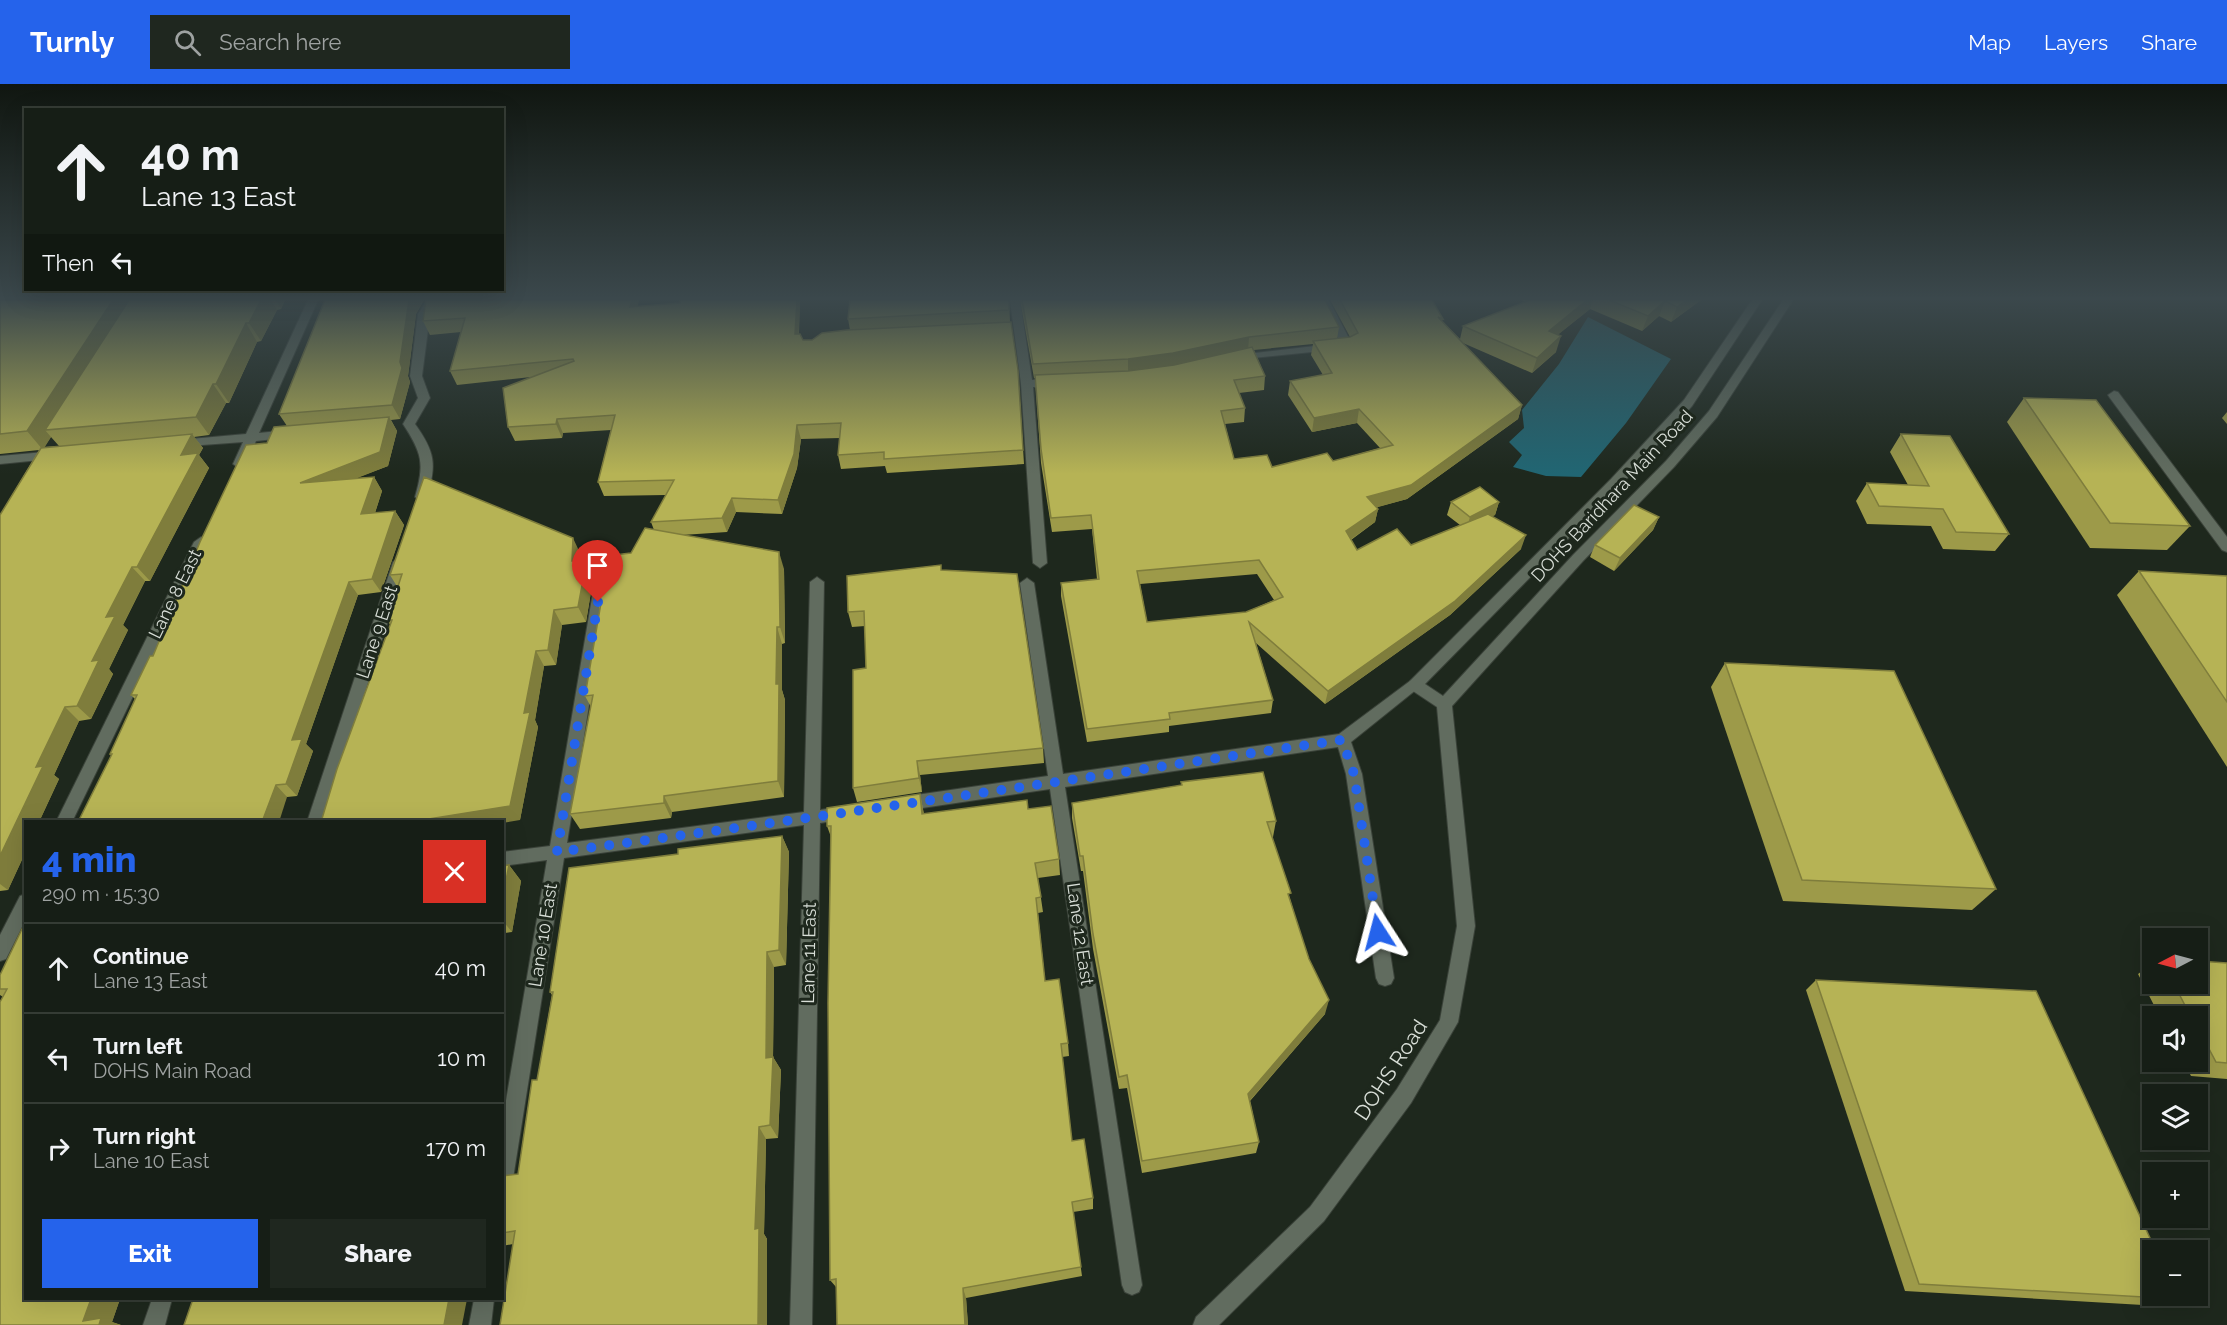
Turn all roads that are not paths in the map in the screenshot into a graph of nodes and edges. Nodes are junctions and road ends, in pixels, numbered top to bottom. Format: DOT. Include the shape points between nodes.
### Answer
graph roads {
  1 [pos="287,358"];
  2 [pos="418,358"];
  3 [pos="1019,358"];
  4 [pos="1240,358"];
  5 [pos="1718,358"];
  6 [pos="1750,358"];
  7 [pos="1227,361"];
  8 [pos="1072,382"];
  9 [pos="1027,384"];
  10 [pos="2114,395"];
  11 [pos="297,434"];
  12 [pos="252,438"];
  13 [pos="161,446"];
  14 [pos="50,451"];
  15 [pos="70,453"];
  16 [pos="0,460"];
  17 [pos="35,474"];
  18 [pos="231,480"];
  19 [pos="417,511"];
  20 [pos="205,534"];
  21 [pos="406,544"];
  22 [pos="2227,547"];
  23 [pos="1040,563"];
  24 [pos="602,580"];
  25 [pos="818,582"];
  26 [pos="1027,583"];
  27 [pos="1415,685"];
  28 [pos="1444,704"];
  29 [pos="1342,740"];
  30 [pos="1057,780"];
  31 [pos="882,807"];
  32 [pos="858,811"];
  33 [pos="812,818"];
  34 [pos="65,820"];
  35 [pos="316,820"];
  36 [pos="557,852"];
  37 [pos="504,859"];
  38 [pos="24,904"];
  39 [pos="14,920"];
  40 [pos="0,953"];
  41 [pos="1385,978"];
  42 [pos="504,1173"];
  43 [pos="1132,1286"];
  44 [pos="162,1300"];
  45 [pos="484,1300"];
  46 [pos="154,1325"];
  47 [pos="480,1325"];
  48 [pos="801,1325"];
  49 [pos="1204,1325"];
  1 -- 12 [label="street"];
  2 -- 19 [label="street" via="416,376 424,398 403,424 426,448 429,464"];
  3 -- 9 [label="street"];
  4 -- 7 [label="street"];
  5 -- 27 [label="street, DOHS Baridhara Main Road" via="1688,403 1616,482"];
  6 -- 28 [label="street, DOHS Baridhara Main Road" via="1713,414 1670,464"];
  8 -- 9 [label="street"];
  9 -- 23 [label="street"];
  10 -- 22 [label="street"];
  11 -- 12 [label="street"];
  12 -- 13 [label="street"];
  12 -- 18 [label="street"];
  14 -- 15 [label="street"];
  14 -- 16 [label="street"];
  14 -- 17 [label="street"];
  20 -- 34 [label="street, Lane 8 East"];
  21 -- 35 [label="street, Lane 9 East"];
  24 -- 36 [label="street, Lane 10 East"];
  25 -- 33 [label="street, Lane 11 East"];
  26 -- 30 [label="street, Lane 12 East"];
  27 -- 28 [label="street"];
  27 -- 29 [label="street, DOHS Baridhara Main Road"];
  28 -- 49 [label="street, DOHS Road" via="1466,926 1449,1022 1404,1096 1317,1214"];
  29 -- 30 [label="street"];
  29 -- 41 [label="street" via="1354,774"];
  30 -- 31 [label="street"];
  30 -- 43 [label="street, Lane 12 East"];
  32 -- 33 [label="street"];
  33 -- 36 [label="street"];
  33 -- 48 [label="street, Lane 11 East"];
  36 -- 37 [label="street"];
  36 -- 42 [label="street, Lane 10 East"];
  38 -- 39 [label="street"];
  39 -- 40 [label="street"];
  44 -- 46 [label="street"];
  45 -- 47 [label="street"];
}
